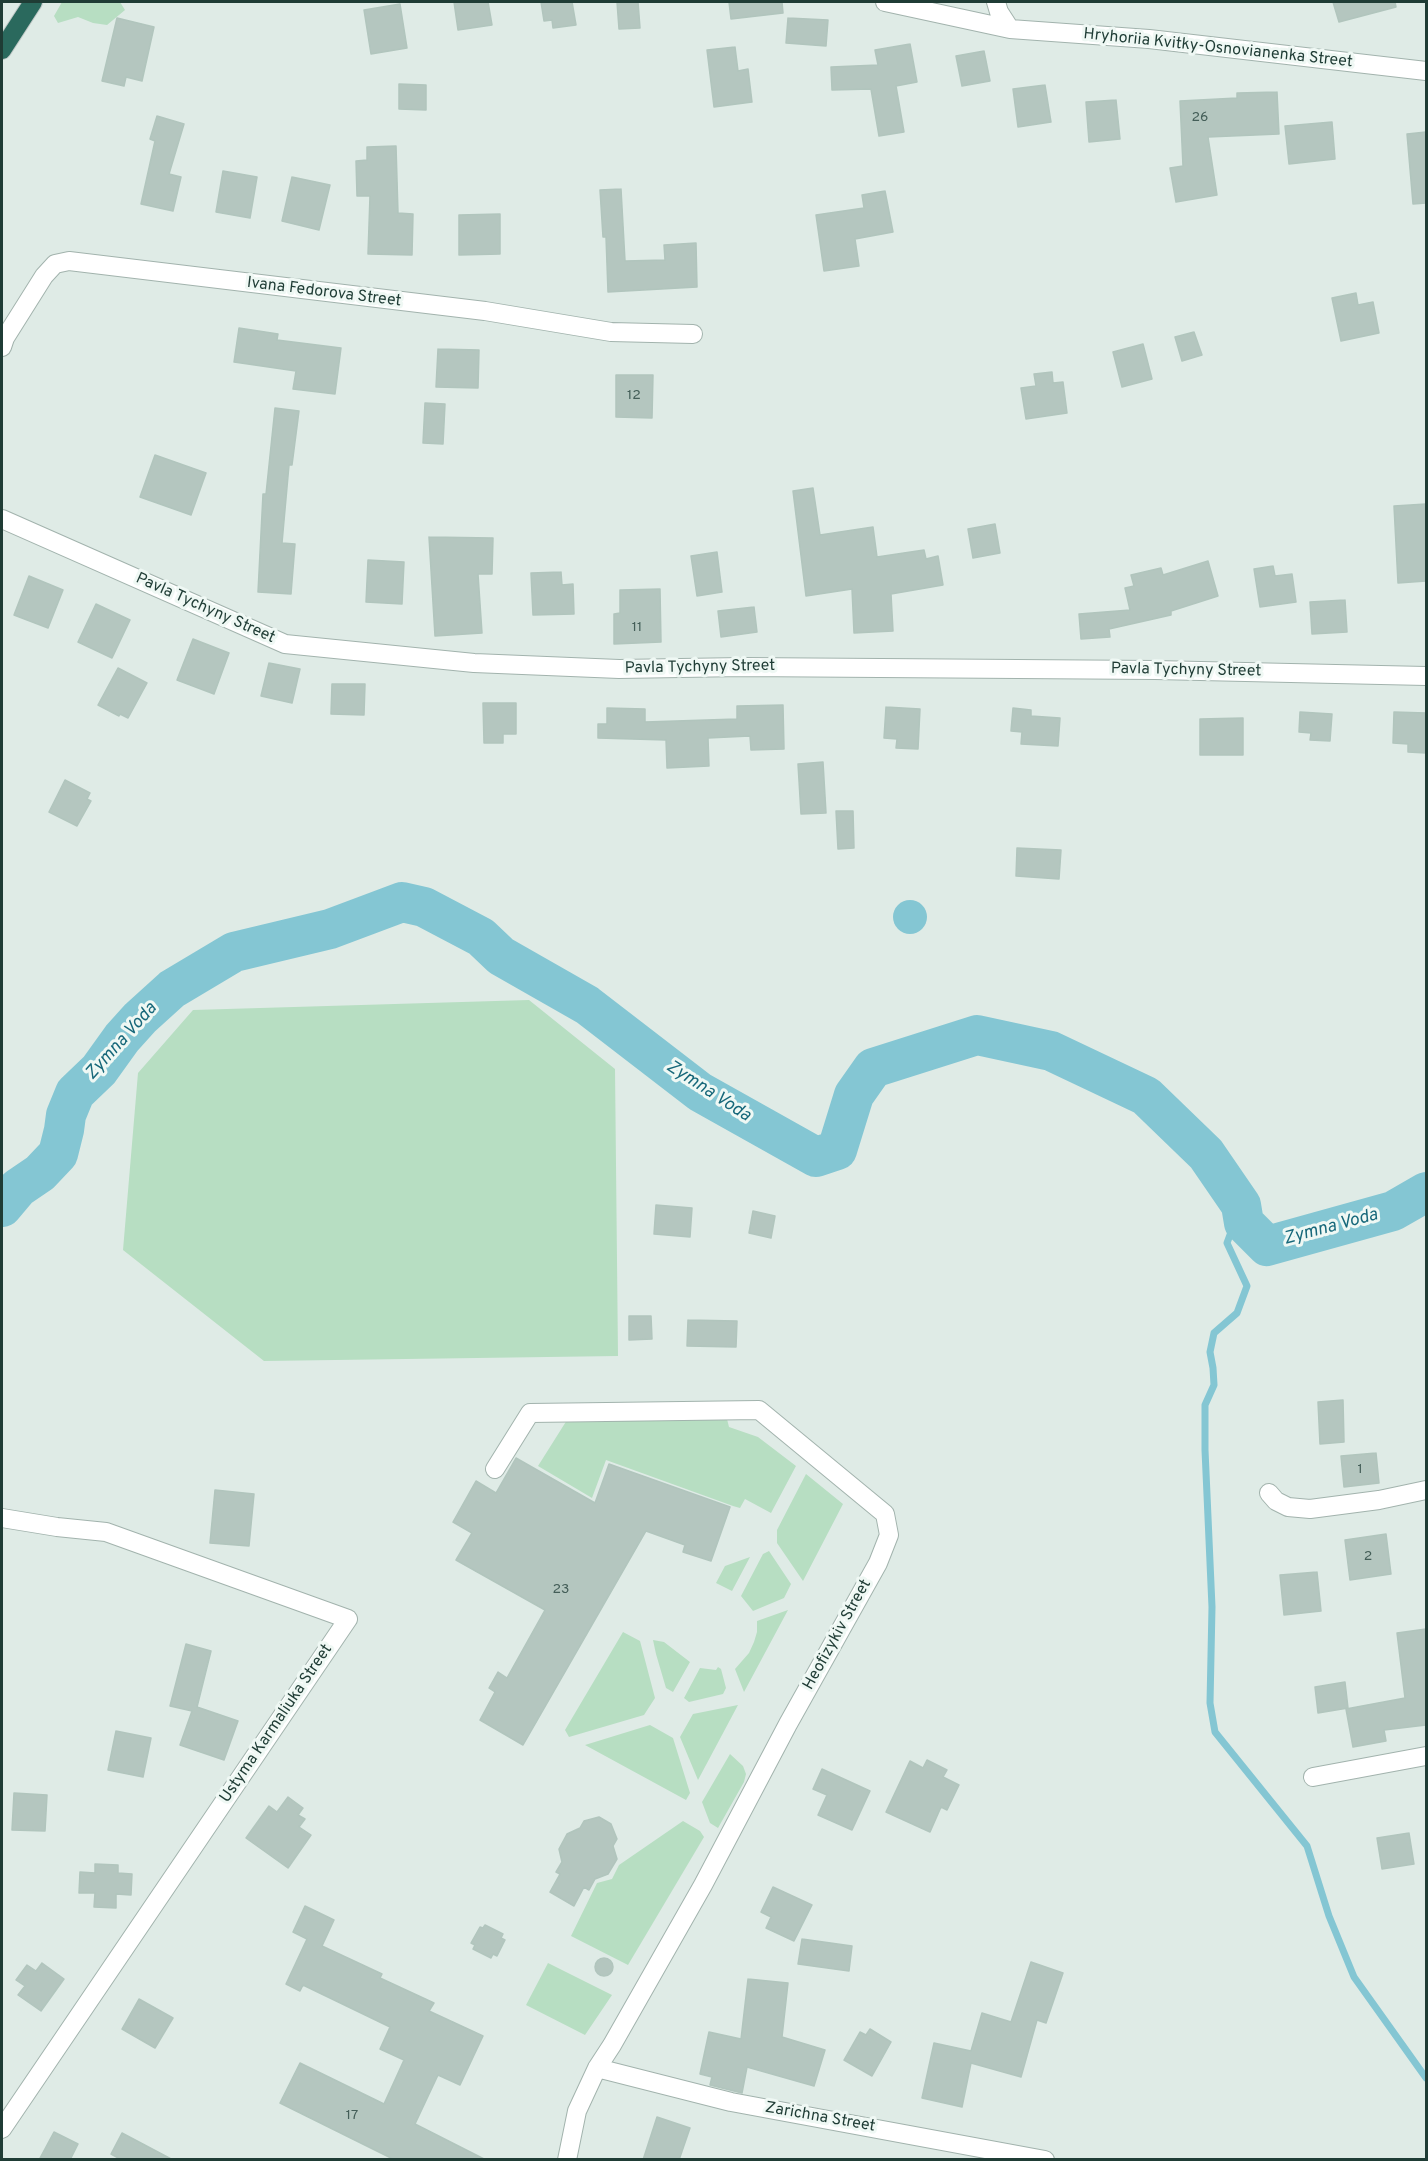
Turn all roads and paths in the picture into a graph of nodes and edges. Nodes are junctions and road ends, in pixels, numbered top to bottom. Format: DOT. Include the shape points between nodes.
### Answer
graph roads {
  1 [pos="33,2"];
  2 [pos="885,2"];
  3 [pos="996,2"];
  4 [pos="1010,29"];
  5 [pos="2,50"];
  6 [pos="1426,71"];
  7 [pos="693,334"];
  8 [pos="2,347"];
  9 [pos="2,519"];
  10 [pos="1426,676"];
  11 [pos="495,1469"];
  12 [pos="1426,1490"];
  13 [pos="1269,1492"];
  14 [pos="2,1518"];
  15 [pos="1426,1756"];
  16 [pos="1314,1777"];
  17 [pos="597,2068"];
  18 [pos="2,2129"];
  19 [pos="567,2160"];
  20 [pos="1045,2160"];
  1 -- 5 [label="highway"];
  2 -- 4 [label="street, Hryhoriia Kvitky-Osnovianenka Street"];
  3 -- 4 [label="street"];
  4 -- 6 [label="street, Hryhoriia Kvitky-Osnovianenka Street" via="1149,39"];
  7 -- 8 [label="street, Ivana Fedorova Street" via="610,332 485,311 69,261 55,264 44,276"];
  9 -- 10 [label="street, Pavla Tychyny Street" via="285,644 474,663 620,669 1155,670"];
  11 -- 17 [label="street, Heofizykiv Street" via="530,1413 759,1410 885,1514 889,1535 878,1563 703,1885"];
  12 -- 13 [label="street" via="1310,1509 1288,1507"];
  14 -- 18 [label="street, Ustyma Karmaliuka Street" via="106,1532 348,1619"];
  15 -- 16 [label="street"];
  17 -- 19 [label="street, Heofizykiv Street" via="577,2111"];
  17 -- 20 [label="street, Zarichna Street" via="731,2102"];
}
